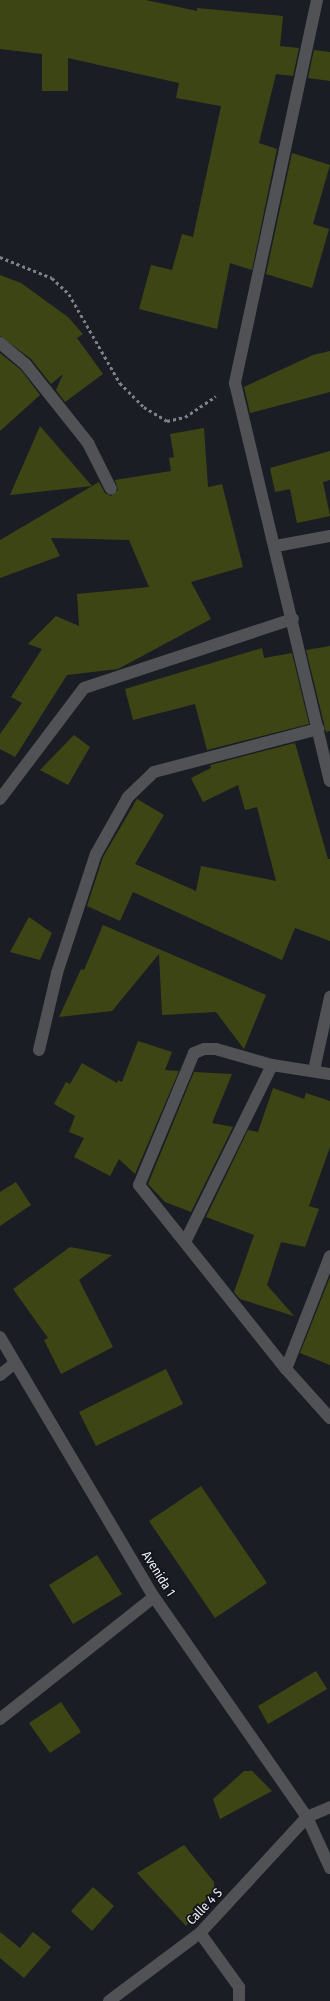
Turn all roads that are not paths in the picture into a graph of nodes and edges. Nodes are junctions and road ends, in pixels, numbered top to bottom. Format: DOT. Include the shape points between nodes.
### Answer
graph roads {
  1 [pos="316,0"];
  2 [pos="0,343"];
  3 [pos="111,489"];
  4 [pos="330,536"];
  5 [pos="276,546"];
  6 [pos="293,619"];
  7 [pos="318,729"];
  8 [pos="330,781"];
  9 [pos="0,799"];
  10 [pos="330,997"];
  11 [pos="39,1050"];
  12 [pos="272,1065"];
  13 [pos="314,1070"];
  14 [pos="330,1074"];
  15 [pos="185,1242"];
  16 [pos="330,1256"];
  17 [pos="0,1337"];
  18 [pos="15,1363"];
  19 [pos="286,1369"];
  20 [pos="0,1375"];
  21 [pos="330,1418"];
  22 [pos="154,1597"];
  23 [pos="0,1720"];
  24 [pos="330,1807"];
  25 [pos="307,1817"];
  26 [pos="330,1868"];
  27 [pos="200,1933"];
  28 [pos="109,2001"];
  29 [pos="239,2001"];
  1 -- 5 [label="street" via="235,383"];
  2 -- 3 [label="street" via="26,365 88,443"];
  4 -- 5 [label="street"];
  5 -- 6 [label="street"];
  6 -- 7 [label="street"];
  6 -- 9 [label="street" via="84,688"];
  7 -- 8 [label="street"];
  7 -- 11 [label="street" via="154,772 128,797 96,854 57,973"];
  10 -- 13 [label="street"];
  12 -- 13 [label="street"];
  12 -- 15 [label="street"];
  12 -- 15 [label="street" via="216,1050 204,1049 194,1053 139,1185"];
  13 -- 14 [label="street"];
  15 -- 19 [label="street"];
  16 -- 19 [label="street"];
  17 -- 18 [label="street, Avenida 1"];
  18 -- 20 [label="street"];
  18 -- 22 [label="street, Avenida 1"];
  19 -- 21 [label="street"];
  22 -- 23 [label="street"];
  22 -- 25 [label="street, Avenida 1"];
  24 -- 25 [label="street"];
  25 -- 26 [label="street, Avenida 1"];
  25 -- 27 [label="street, Calle 4 S"];
  27 -- 28 [label="street, Calle 4 S"];
  27 -- 29 [label="street" via="239,1987"];
}
